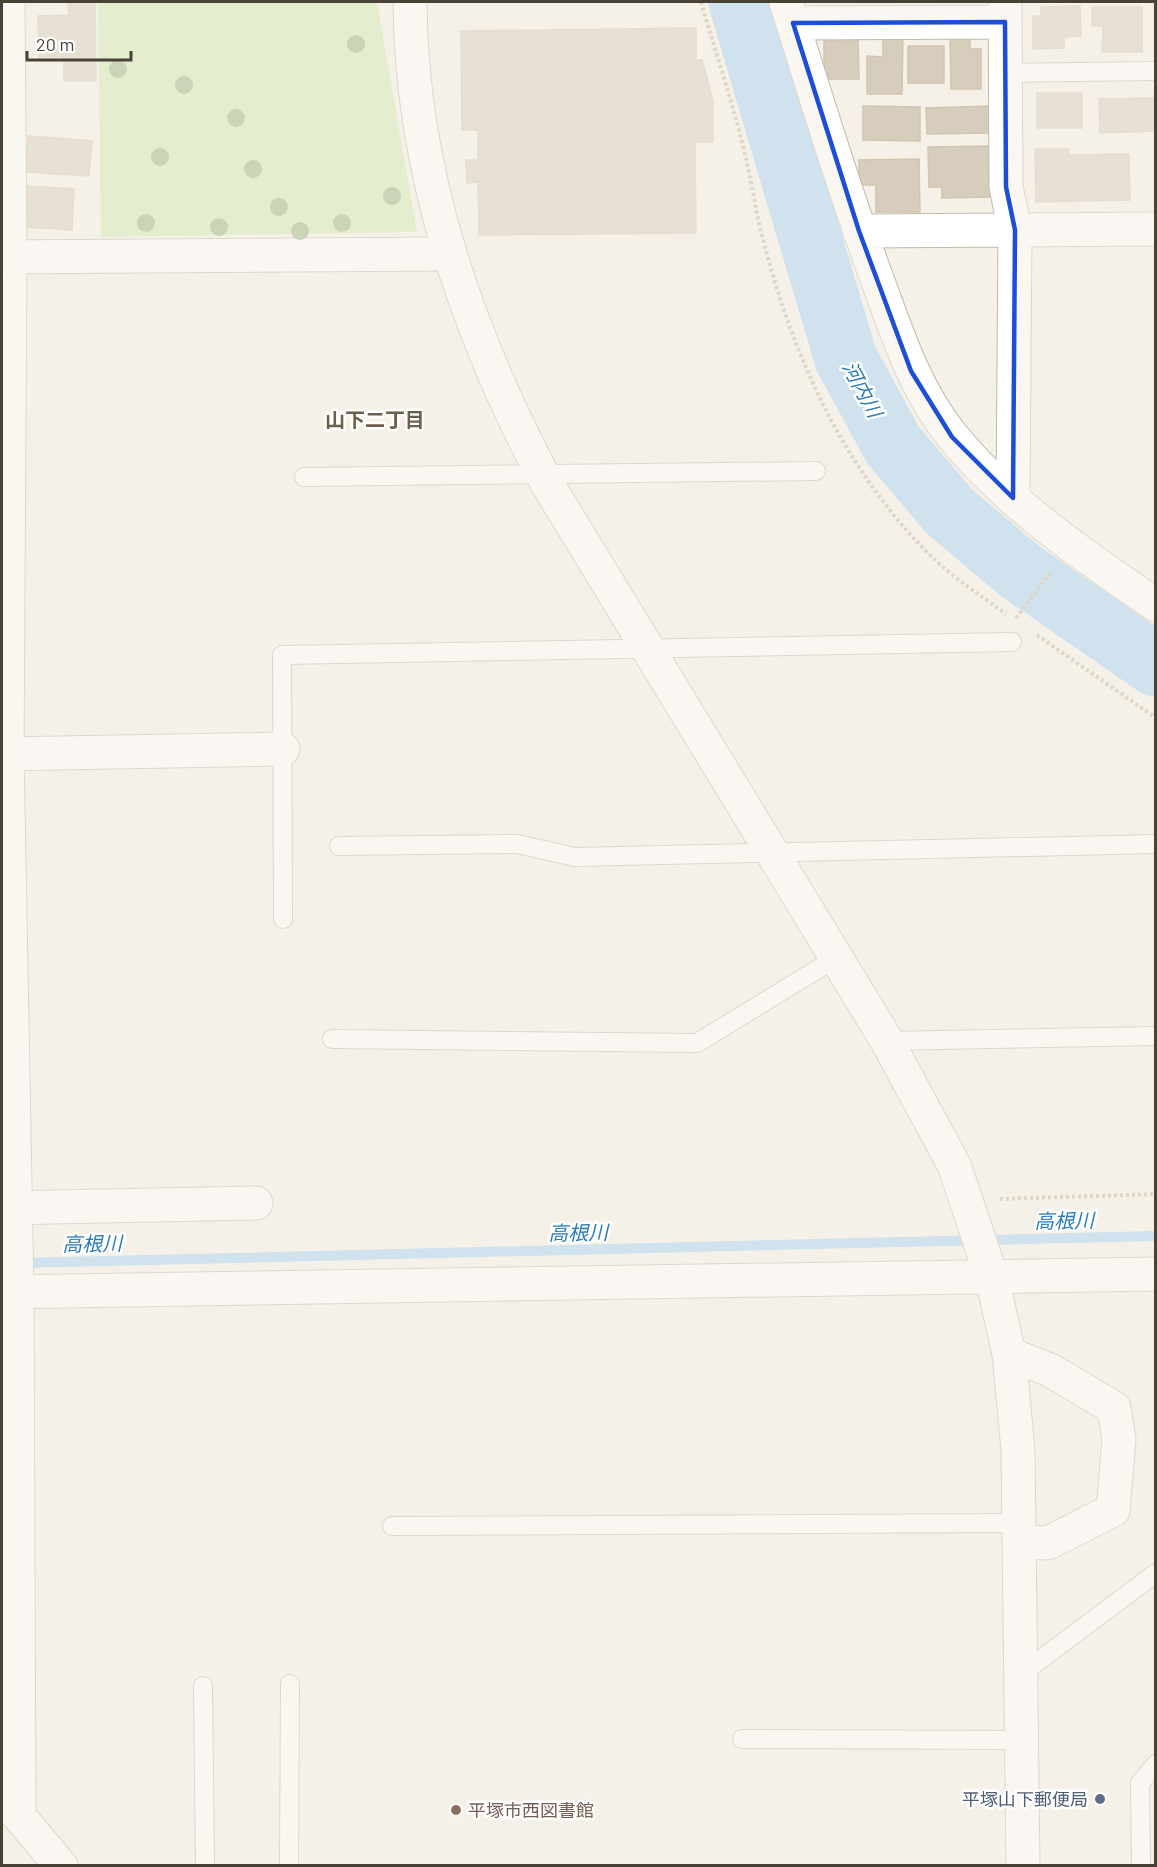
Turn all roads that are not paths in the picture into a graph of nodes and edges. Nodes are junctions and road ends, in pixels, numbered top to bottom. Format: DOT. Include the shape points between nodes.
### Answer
graph roads {
  1 [pos="8,2"];
  2 [pos="410,2"];
  3 [pos="789,12"];
  4 [pos="1005,12"];
  5 [pos="5,49"];
  6 [pos="1155,71"];
  7 [pos="1006,73"];
  8 [pos="1155,229"];
  9 [pos="1015,230"];
  10 [pos="859,231"];
  11 [pos="448,254"];
  12 [pos="6,257"];
  13 [pos="816,471"];
  14 [pos="543,475"];
  15 [pos="304,477"];
  16 [pos="1013,498"];
  17 [pos="1155,605"];
  18 [pos="1012,642"];
  19 [pos="646,646"];
  20 [pos="283,750"];
  21 [pos="4,754"];
  22 [pos="1155,844"];
  23 [pos="339,846"];
  24 [pos="771,852"];
  25 [pos="283,920"];
  26 [pos="836,958"];
  27 [pos="1155,1036"];
  28 [pos="332,1039"];
  29 [pos="886,1041"];
  30 [pos="256,1203"];
  31 [pos="9,1208"];
  32 [pos="989,1272"];
  33 [pos="1155,1274"];
  34 [pos="9,1292"];
  35 [pos="1009,1354"];
  36 [pos="392,1526"];
  37 [pos="1019,1532"];
  38 [pos="1155,1573"];
  39 [pos="1021,1674"];
  40 [pos="290,1684"];
  41 [pos="203,1686"];
  42 [pos="742,1739"];
  43 [pos="1022,1740"];
  44 [pos="1155,1764"];
  45 [pos="10,1807"];
  46 [pos="61,1866"];
  47 [pos="205,1866"];
  48 [pos="289,1866"];
  49 [pos="1023,1866"];
  50 [pos="1141,1866"];
  1 -- 5 [label="street"];
  2 -- 11 [label="street" via="419,131"];
  3 -- 4 [label="street"];
  3 -- 10 [label="street"];
  4 -- 7 [label="street"];
  5 -- 12 [label="street"];
  6 -- 7 [label="lane"];
  7 -- 9 [label="street" via="1006,188"];
  8 -- 9 [label="street"];
  9 -- 10 [label="street"];
  9 -- 16 [label="street"];
  10 -- 16 [label="street" via="911,371 952,437"];
  11 -- 12 [label="street"];
  11 -- 14 [label="street" via="486,358"];
  12 -- 21 [label="street"];
  13 -- 14 [label="lane"];
  14 -- 15 [label="lane"];
  14 -- 19 [label="street"];
  16 -- 17 [label="street" via="1070,547"];
  18 -- 19 [label="lane"];
  19 -- 20 [label="lane" via="282,655"];
  19 -- 24 [label="street"];
  20 -- 21 [label="street"];
  20 -- 25 [label="lane"];
  21 -- 31 [label="street"];
  22 -- 24 [label="lane"];
  23 -- 24 [label="lane" via="518,844 575,857"];
  24 -- 26 [label="street"];
  26 -- 28 [label="lane" via="698,1043"];
  26 -- 29 [label="street"];
  27 -- 29 [label="lane"];
  29 -- 32 [label="street" via="937,1131 967,1200"];
  30 -- 31 [label="street"];
  31 -- 34 [label="street"];
  32 -- 33 [label="street"];
  32 -- 34 [label="street"];
  32 -- 35 [label="street"];
  34 -- 45 [label="street"];
  35 -- 37 [label="street" via="1018,1450"];
  35 -- 37 [label="street" via="1050,1370 1114,1408 1119,1440 1113,1510 1048,1543"];
  36 -- 37 [label="lane"];
  37 -- 39 [label="street"];
  38 -- 39 [label="lane"];
  39 -- 43 [label="street"];
  40 -- 48 [label="lane"];
  41 -- 47 [label="lane"];
  42 -- 43 [label="lane"];
  43 -- 49 [label="street"];
  44 -- 50 [label="lane" via="1140,1783"];
  45 -- 46 [label="street"];
}
